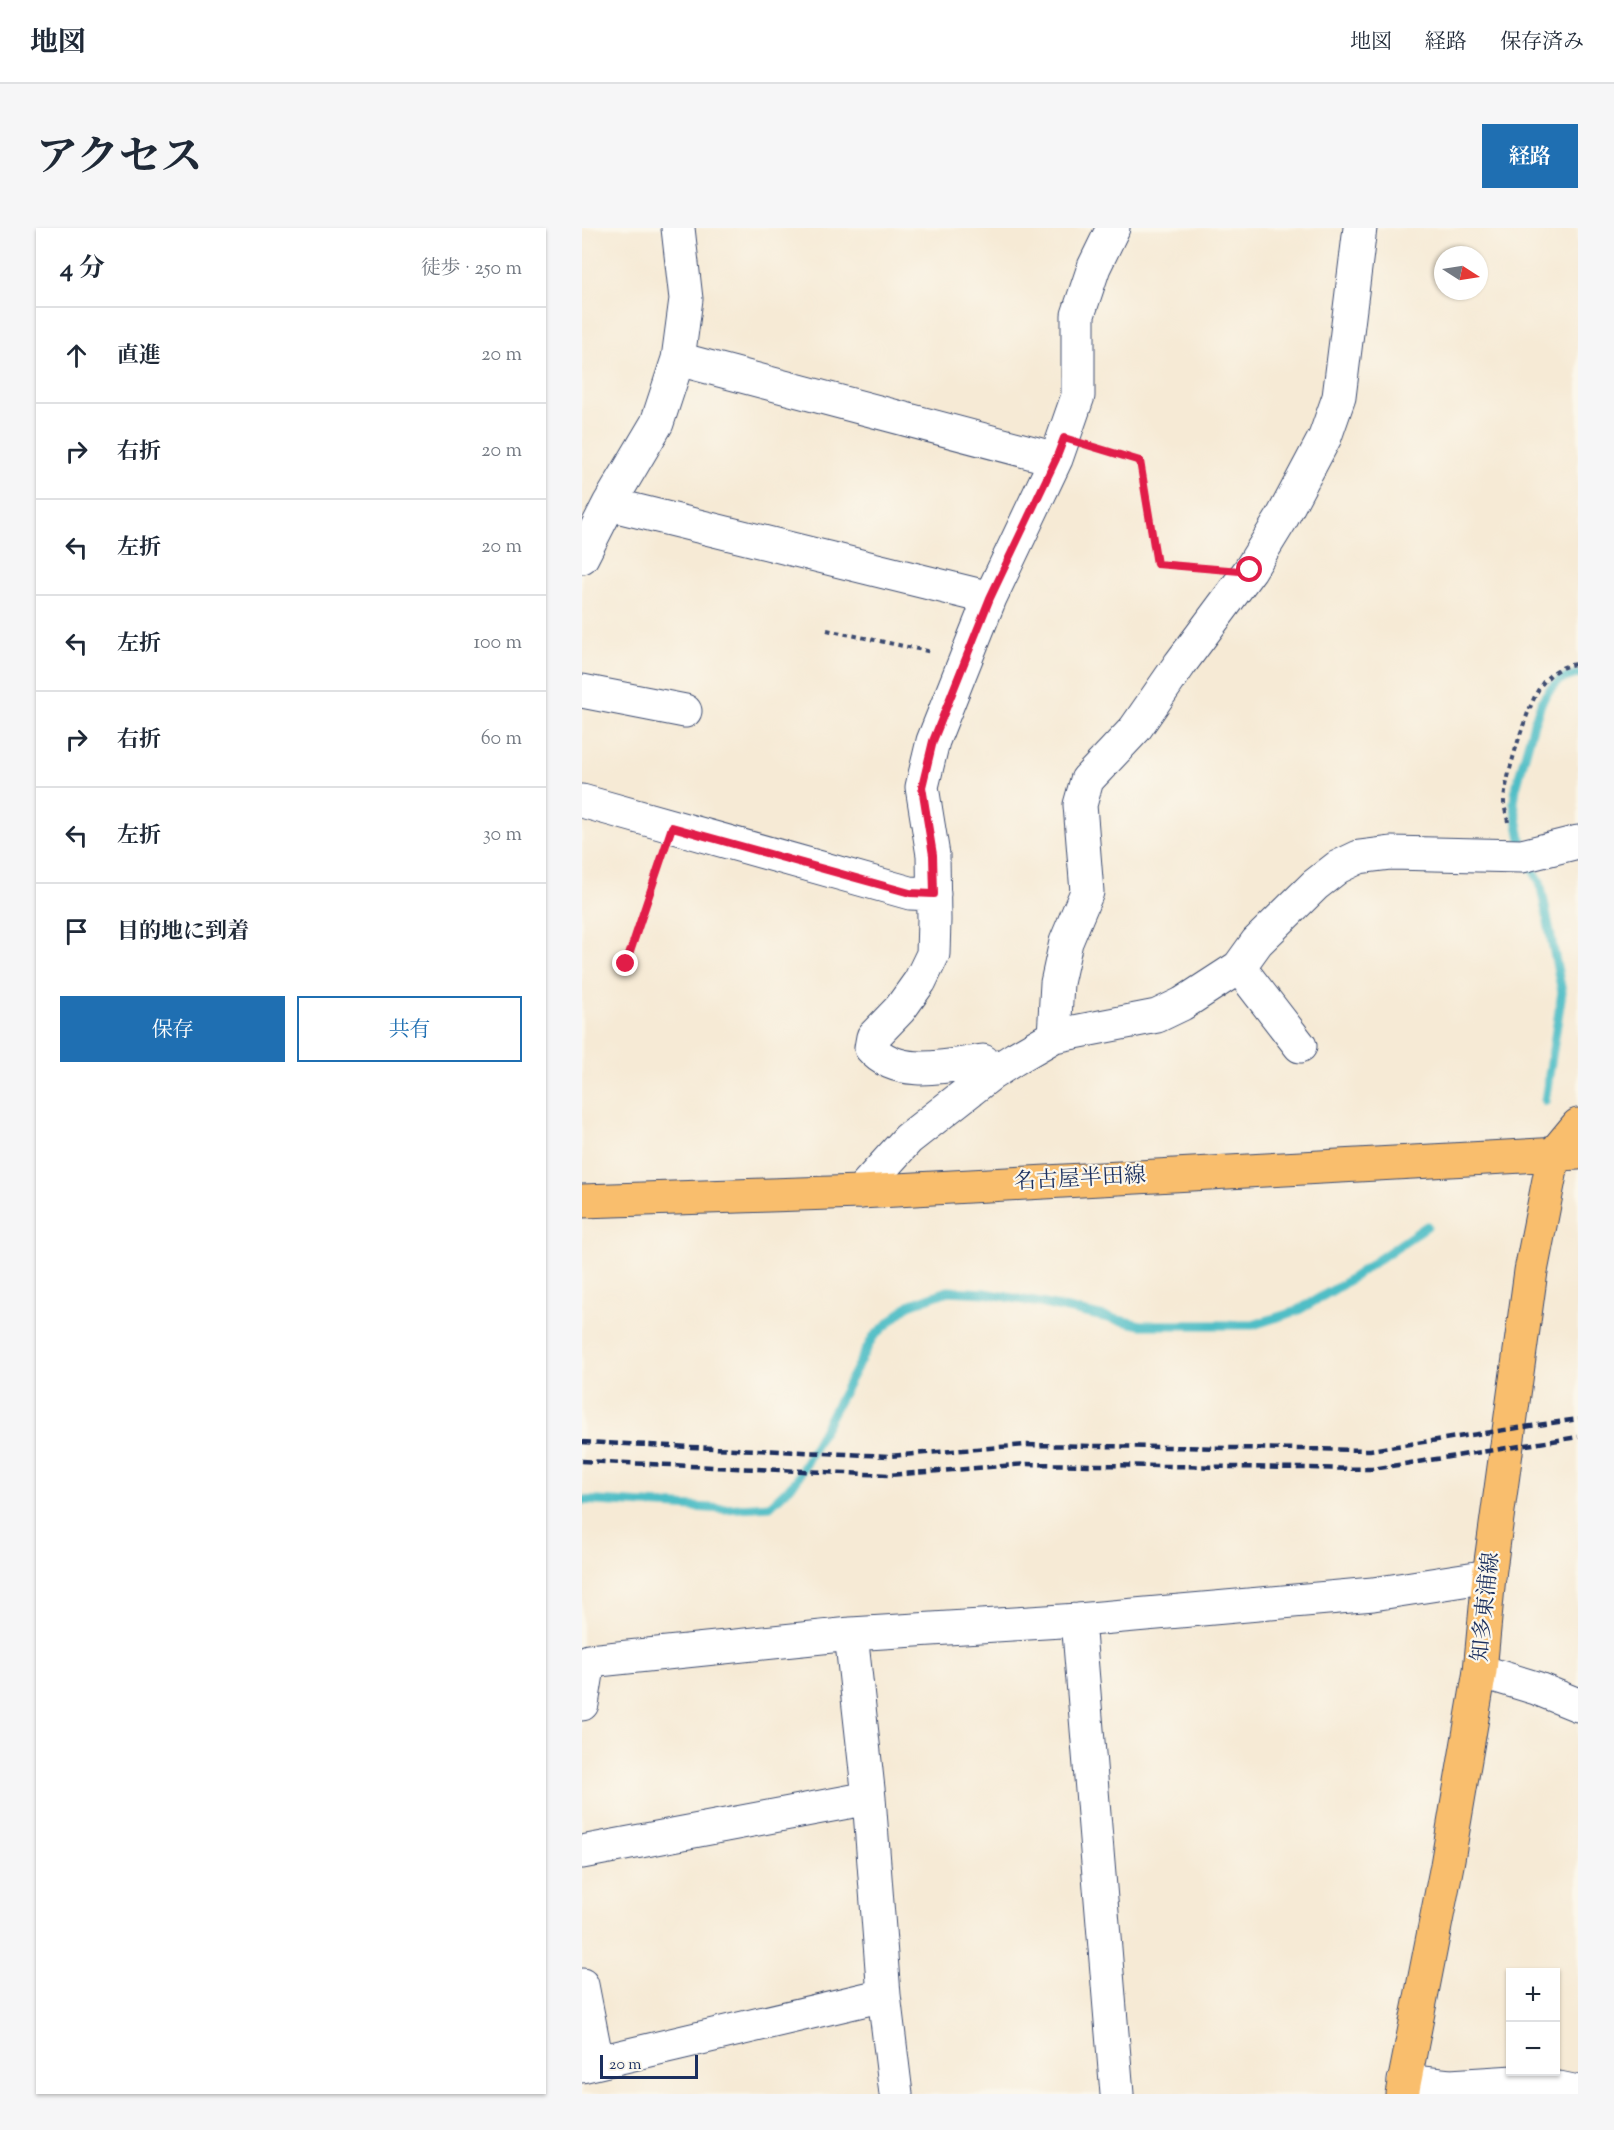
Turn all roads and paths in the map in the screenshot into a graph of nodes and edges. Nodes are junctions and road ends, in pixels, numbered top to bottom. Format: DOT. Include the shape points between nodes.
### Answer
graph roads {
  1 [pos="678,228"];
  2 [pos="1113,228"];
  3 [pos="1360,228"];
  4 [pos="678,359"];
  5 [pos="1060,448"];
  6 [pos="609,504"];
  7 [pos="582,557"];
  8 [pos="1246,575"];
  9 [pos="990,598"];
  10 [pos="827,630"];
  11 [pos="967,659"];
  12 [pos="1578,664"];
  13 [pos="582,691"];
  14 [pos="685,711"];
  15 [pos="582,801"];
  16 [pos="672,827"];
  17 [pos="1578,842"];
  18 [pos="1514,855"];
  19 [pos="934,894"];
  20 [pos="626,964"];
  21 [pos="1239,967"];
  22 [pos="1054,1036"];
  23 [pos="1300,1046"];
  24 [pos="991,1074"];
  25 [pos="1578,1125"];
  26 [pos="1566,1153"];
  27 [pos="860,1192"];
  28 [pos="582,1202"];
  29 [pos="1490,1576"];
  30 [pos="1078,1620"];
  31 [pos="851,1634"];
  32 [pos="1480,1671"];
  33 [pos="582,1704"];
  34 [pos="1578,1705"];
  35 [pos="869,1798"];
  36 [pos="582,1852"];
  37 [pos="582,1985"];
  38 [pos="884,1995"];
  39 [pos="589,2064"];
  40 [pos="1403,2088"];
  41 [pos="1578,2092"];
  42 [pos="896,2094"];
  43 [pos="1117,2094"];
  1 -- 4 [label="street" via="686,299"];
  2 -- 5 [label="street" via="1094,267 1078,315 1078,396"];
  3 -- 8 [label="street" via="1339,397 1325,437"];
  4 -- 5 [label="street"];
  4 -- 6 [label="street" via="657,423"];
  5 -- 8 [label="path" via="1140,461 1157,564 1240,571"];
  5 -- 9 [label="street"];
  6 -- 7 [label="street"];
  6 -- 9 [label="street"];
  8 -- 22 [label="street" via="1135,729 1087,780 1080,805 1087,892 1066,942 1057,983"];
  9 -- 11 [label="street"];
  10 -- 11 [label="path"];
  11 -- 19 [label="street" via="933,741 922,787 933,855"];
  12 -- 18 [label="path" via="1556,671 1542,683 1524,721 1504,803"];
  13 -- 14 [label="street"];
  15 -- 16 [label="street"];
  16 -- 19 [label="street" via="910,893"];
  16 -- 20 [label="path"];
  17 -- 18 [label="street"];
  18 -- 21 [label="street" via="1359,856 1315,885 1257,942"];
  19 -- 24 [label="street" via="933,954 900,1009 873,1037 871,1048 878,1057 904,1067 935,1068 982,1061"];
  21 -- 22 [label="street" via="1157,1016"];
  21 -- 23 [label="street"];
  22 -- 24 [label="street"];
  24 -- 27 [label="street" via="908,1139"];
  25 -- 26 [label="main road, 知多東浦線"];
  26 -- 27 [label="main road, 名古屋半田線"];
  26 -- 29 [label="main road, 知多東浦線" via="1531,1271"];
  27 -- 28 [label="main road, 名古屋半田線"];
  29 -- 30 [label="street" via="1373,1594"];
  29 -- 32 [label="main road, 知多東浦線"];
  30 -- 31 [label="street"];
  30 -- 43 [label="street"];
  31 -- 33 [label="street" via="589,1660"];
  31 -- 35 [label="street"];
  32 -- 34 [label="street"];
  32 -- 40 [label="main road, 知多東浦線"];
  35 -- 36 [label="street"];
  35 -- 38 [label="street"];
  37 -- 39 [label="street"];
  38 -- 39 [label="street"];
  38 -- 42 [label="street"];
  40 -- 41 [label="street" via="1514,2082"];
}
